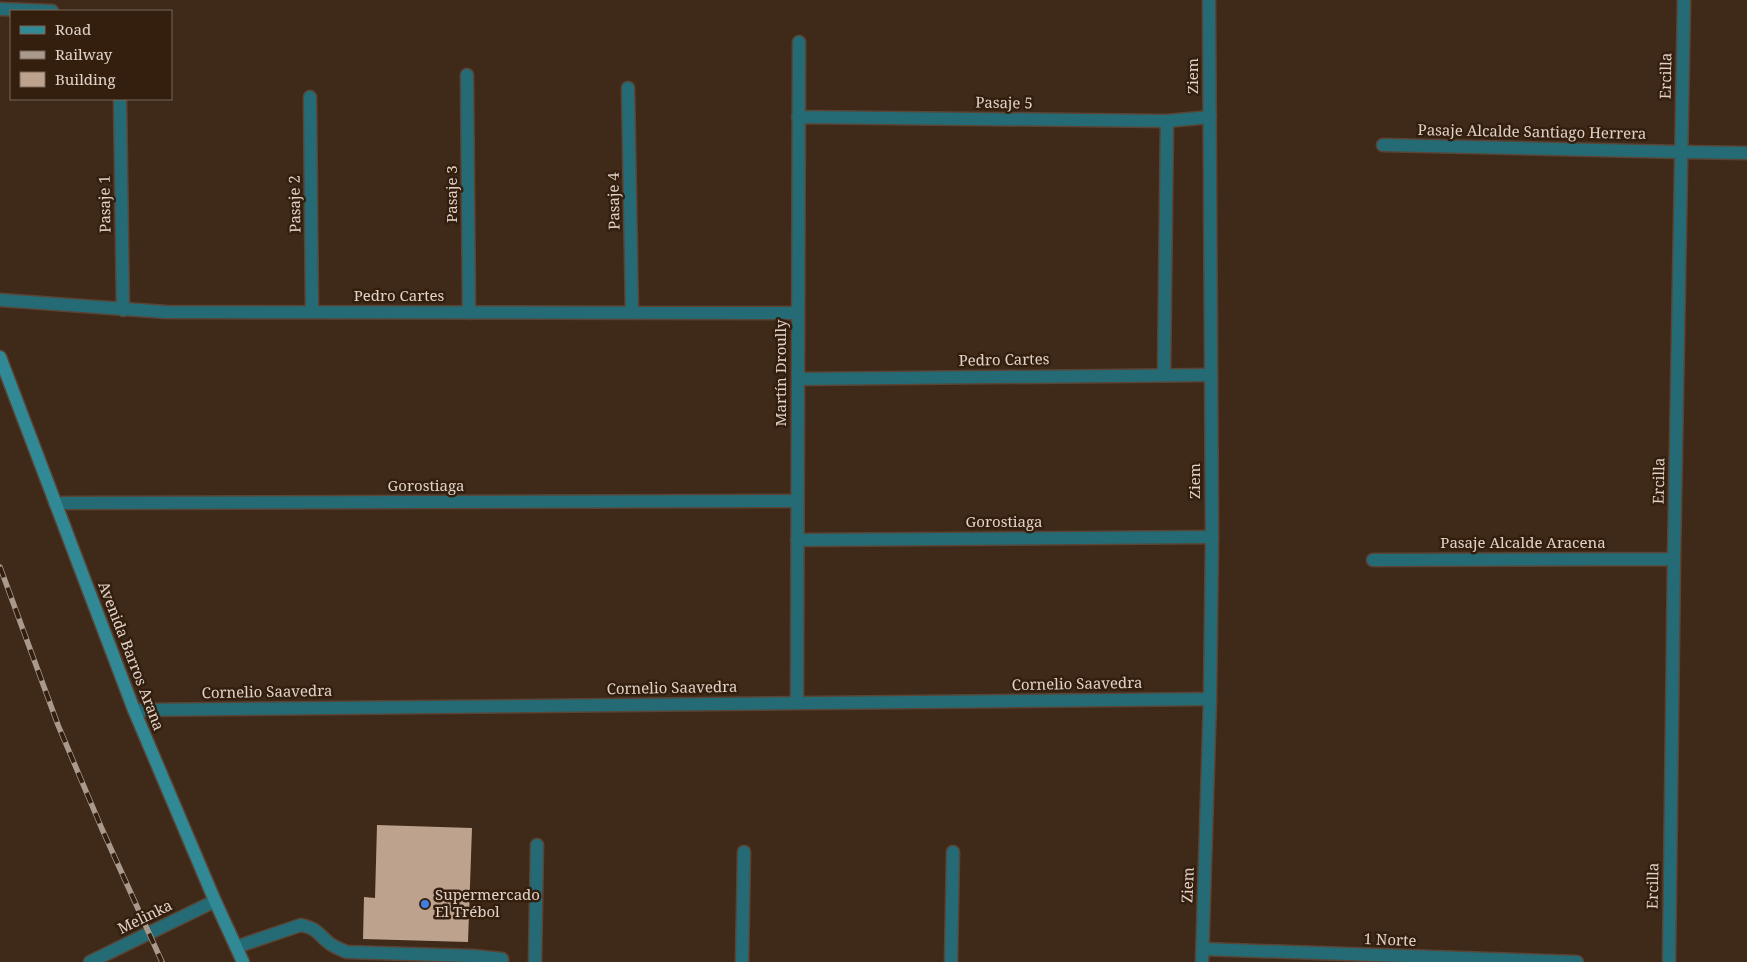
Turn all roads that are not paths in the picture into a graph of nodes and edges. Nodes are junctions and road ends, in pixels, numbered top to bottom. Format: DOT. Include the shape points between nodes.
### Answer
graph roads {
  1 [pos="1209,0"];
  2 [pos="1684,0"];
  3 [pos="0,9"];
  4 [pos="26,10"];
  5 [pos="799,42"];
  6 [pos="468,75"];
  7 [pos="628,88"];
  8 [pos="310,96"];
  9 [pos="120,100"];
  10 [pos="1210,117"];
  11 [pos="798,118"];
  12 [pos="1167,121"];
  13 [pos="1383,145"];
  14 [pos="1680,152"];
  15 [pos="1747,153"];
  16 [pos="0,300"];
  17 [pos="123,310"];
  18 [pos="312,312"];
  19 [pos="469,312"];
  20 [pos="632,313"];
  21 [pos="798,313"];
  22 [pos="0,357"];
  23 [pos="1164,375"];
  24 [pos="1211,375"];
  25 [pos="798,378"];
  26 [pos="797,500"];
  27 [pos="55,503"];
  28 [pos="1212,537"];
  29 [pos="797,540"];
  30 [pos="1674,559"];
  31 [pos="1373,560"];
  32 [pos="1210,699"];
  33 [pos="797,703"];
  34 [pos="134,710"];
  35 [pos="537,845"];
  36 [pos="744,852"];
  37 [pos="952,852"];
  38 [pos="215,901"];
  39 [pos="236,947"];
  40 [pos="1202,956"];
  41 [pos="347,957"];
  42 [pos="96,961"];
  43 [pos="504,961"];
  44 [pos="243,962"];
  45 [pos="535,962"];
  46 [pos="742,962"];
  47 [pos="951,962"];
  48 [pos="1577,962"];
  49 [pos="1669,962"];
  1 -- 10 [label="street, Ziem"];
  2 -- 14 [label="street, Ercilla"];
  3 -- 4 [label="street"];
  5 -- 11 [label="street, Martín Droully"];
  6 -- 19 [label="street, Pasaje 3"];
  7 -- 20 [label="street, Pasaje 4"];
  8 -- 18 [label="street, Pasaje 2"];
  9 -- 17 [label="street, Pasaje 1"];
  10 -- 12 [label="street, Pasaje 5"];
  10 -- 24 [label="street, Ziem"];
  11 -- 12 [label="street, Pasaje 5"];
  11 -- 21 [label="street, Martín Droully"];
  12 -- 23 [label="street"];
  13 -- 14 [label="street, Pasaje Alcalde Santiago Herrera"];
  14 -- 15 [label="street, Pasaje Alcalde Santiago Herrera"];
  14 -- 30 [label="street, Ercilla"];
  16 -- 17 [label="street, Pedro Cartes"];
  17 -- 18 [label="street, Pedro Cartes"];
  18 -- 19 [label="street, Pedro Cartes"];
  19 -- 20 [label="street, Pedro Cartes"];
  20 -- 21 [label="street, Pedro Cartes"];
  21 -- 25 [label="street, Martín Droully"];
  22 -- 27 [label="main road, Avenida Barros Arana"];
  23 -- 24 [label="street, Pedro Cartes"];
  23 -- 25 [label="street, Pedro Cartes"];
  24 -- 28 [label="street, Ziem"];
  25 -- 26 [label="street, Martín Droully"];
  26 -- 27 [label="street, Gorostiaga"];
  26 -- 29 [label="street, Martín Droully"];
  27 -- 34 [label="main road, Avenida Barros Arana"];
  28 -- 29 [label="street, Gorostiaga"];
  28 -- 32 [label="street, Ziem"];
  29 -- 33 [label="street, Martín Droully"];
  30 -- 31 [label="street, Pasaje Alcalde Aracena"];
  30 -- 49 [label="street, Ercilla"];
  32 -- 33 [label="street, Cornelio Saavedra"];
  32 -- 40 [label="street, Ziem"];
  33 -- 34 [label="street, Cornelio Saavedra"];
  34 -- 38 [label="main road, Avenida Barros Arana"];
  35 -- 45 [label="street"];
  36 -- 46 [label="street"];
  37 -- 47 [label="street"];
  38 -- 39 [label="main road, Avenida Barros Arana"];
  38 -- 42 [label="street, Melinka"];
  39 -- 41 [label="street" via="301,925 319,932"];
  39 -- 44 [label="main road, Avenida Barros Arana"];
  40 -- 48 [label="street, 1 Norte"];
  41 -- 43 [label="street" via="473,956"];
}
